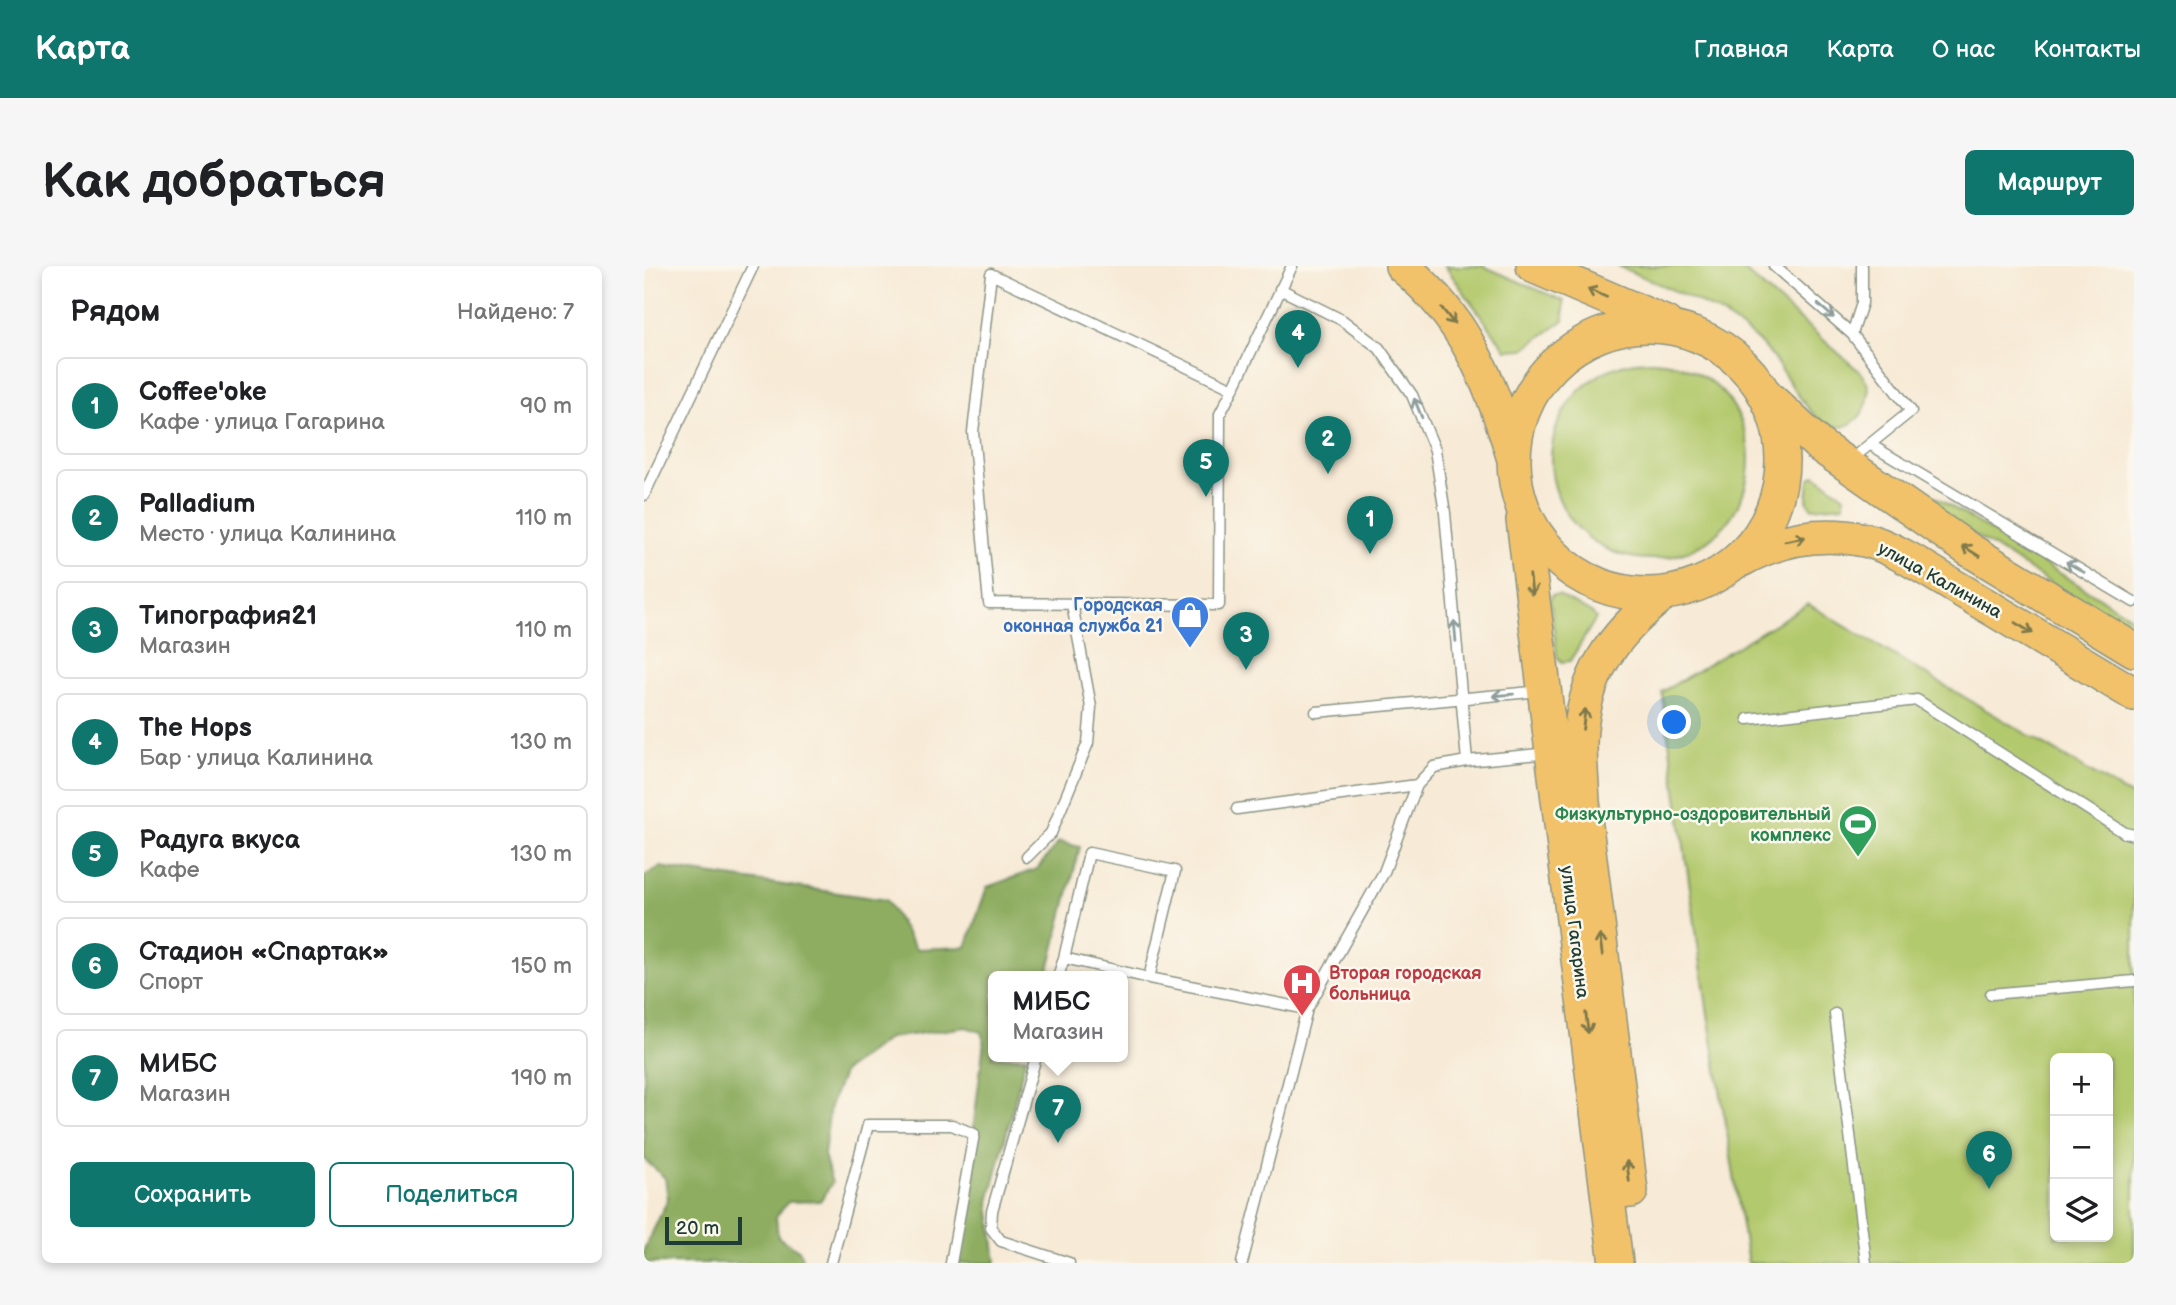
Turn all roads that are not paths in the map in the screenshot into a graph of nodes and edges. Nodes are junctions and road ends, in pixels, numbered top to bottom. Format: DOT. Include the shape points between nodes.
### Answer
graph roads {
  1 [pos="752,266"];
  2 [pos="1292,266"];
  3 [pos="1402,266"];
  4 [pos="1533,266"];
  5 [pos="1774,266"];
  6 [pos="1862,266"];
  7 [pos="1280,289"];
  8 [pos="1678,329"];
  9 [pos="1852,334"];
  10 [pos="1233,389"];
  11 [pos="1766,396"];
  12 [pos="1858,454"];
  13 [pos="1513,459"];
  14 [pos="644,495"];
  15 [pos="1523,517"];
  16 [pos="1732,564"];
  17 [pos="1662,595"];
  18 [pos="2134,602"];
  19 [pos="1072,604"];
  20 [pos="2134,650"];
  21 [pos="1544,691"];
  22 [pos="2134,694"];
  23 [pos="1461,699"];
  24 [pos="1317,712"];
  25 [pos="1748,719"];
  26 [pos="1552,753"];
  27 [pos="1467,761"];
  28 [pos="1417,785"];
  29 [pos="1237,809"];
  30 [pos="2134,835"];
  31 [pos="1027,857"];
  32 [pos="1064,958"];
  33 [pos="1060,971"];
  34 [pos="1119,971"];
  35 [pos="1128,973"];
  36 [pos="1149,978"];
  37 [pos="2134,981"];
  38 [pos="1991,994"];
  39 [pos="1307,1009"];
  40 [pos="1835,1014"];
  41 [pos="1035,1062"];
  42 [pos="831,1263"];
  43 [pos="951,1263"];
  44 [pos="1069,1263"];
  45 [pos="1242,1263"];
  46 [pos="1616,1263"];
  47 [pos="1639,1263"];
  48 [pos="1866,1263"];
  1 -- 14 [label="lane"];
  2 -- 7 [label="lane"];
  3 -- 13 [label="main road, one-way" via="1464,336 1497,403"];
  8 -- 4 [label="main road, one-way"];
  5 -- 9 [label="lane, one-way"];
  6 -- 9 [label="lane" via="1862,303"];
  7 -- 10 [label="lane"];
  23 -- 7 [label="lane, one-way" via="1435,450 1412,395 1379,348 1342,320"];
  8 -- 11 [label="main road" via="1733,355 1752,373"];
  8 -- 13 [label="main road" via="1637,327 1605,333 1552,366 1532,396"];
  9 -- 12 [label="lane" via="1911,411"];
  10 -- 19 [label="lane" via="1220,414 1219,605"];
  10 -- 19 [label="lane" via="990,274 973,432 989,603"];
  11 -- 12 [label="main road" via="1819,444"];
  11 -- 16 [label="main road" via="1783,449 1782,476 1775,505 1759,536"];
  18 -- 12 [label="lane, one-way"];
  20 -- 12 [label="main road, one-way" via="1968,549"];
  13 -- 15 [label="main road, улица Гагарина"];
  15 -- 17 [label="main road" via="1540,545 1594,583"];
  15 -- 21 [label="main road, улица Гагарина, one-way"];
  16 -- 17 [label="main road" via="1698,585"];
  16 -- 22 [label="main road, улица Калинина, one-way" via="1764,547 1796,538 1867,540 1910,560"];
  47 -- 17 [label="main road, улица Гагарина, one-way" via="1580,742 1596,671 1631,620"];
  19 -- 31 [label="lane" via="1091,707 1088,743 1051,833"];
  21 -- 23 [label="lane, one-way"];
  21 -- 26 [label="main road, улица Гагарина"];
  23 -- 24 [label="lane"];
  23 -- 27 [label="lane"];
  25 -- 30 [label="lane" via="1917,700 2125,834"];
  26 -- 27 [label="lane"];
  26 -- 46 [label="main road, улица Гагарина, one-way"];
  27 -- 28 [label="lane" via="1434,767"];
  28 -- 29 [label="lane"];
  28 -- 39 [label="lane" via="1384,872"];
  32 -- 33 [label="lane"];
  32 -- 34 [label="lane"];
  32 -- 36 [label="lane" via="1089,853 1175,872"];
  35 -- 36 [label="lane"];
  36 -- 39 [label="lane"];
  37 -- 38 [label="lane"];
  39 -- 45 [label="lane"];
  40 -- 48 [label="lane"];
  41 -- 44 [label="lane" via="991,1228 1001,1241"];
  42 -- 43 [label="lane" via="869,1125 953,1125 974,1135"];
}
